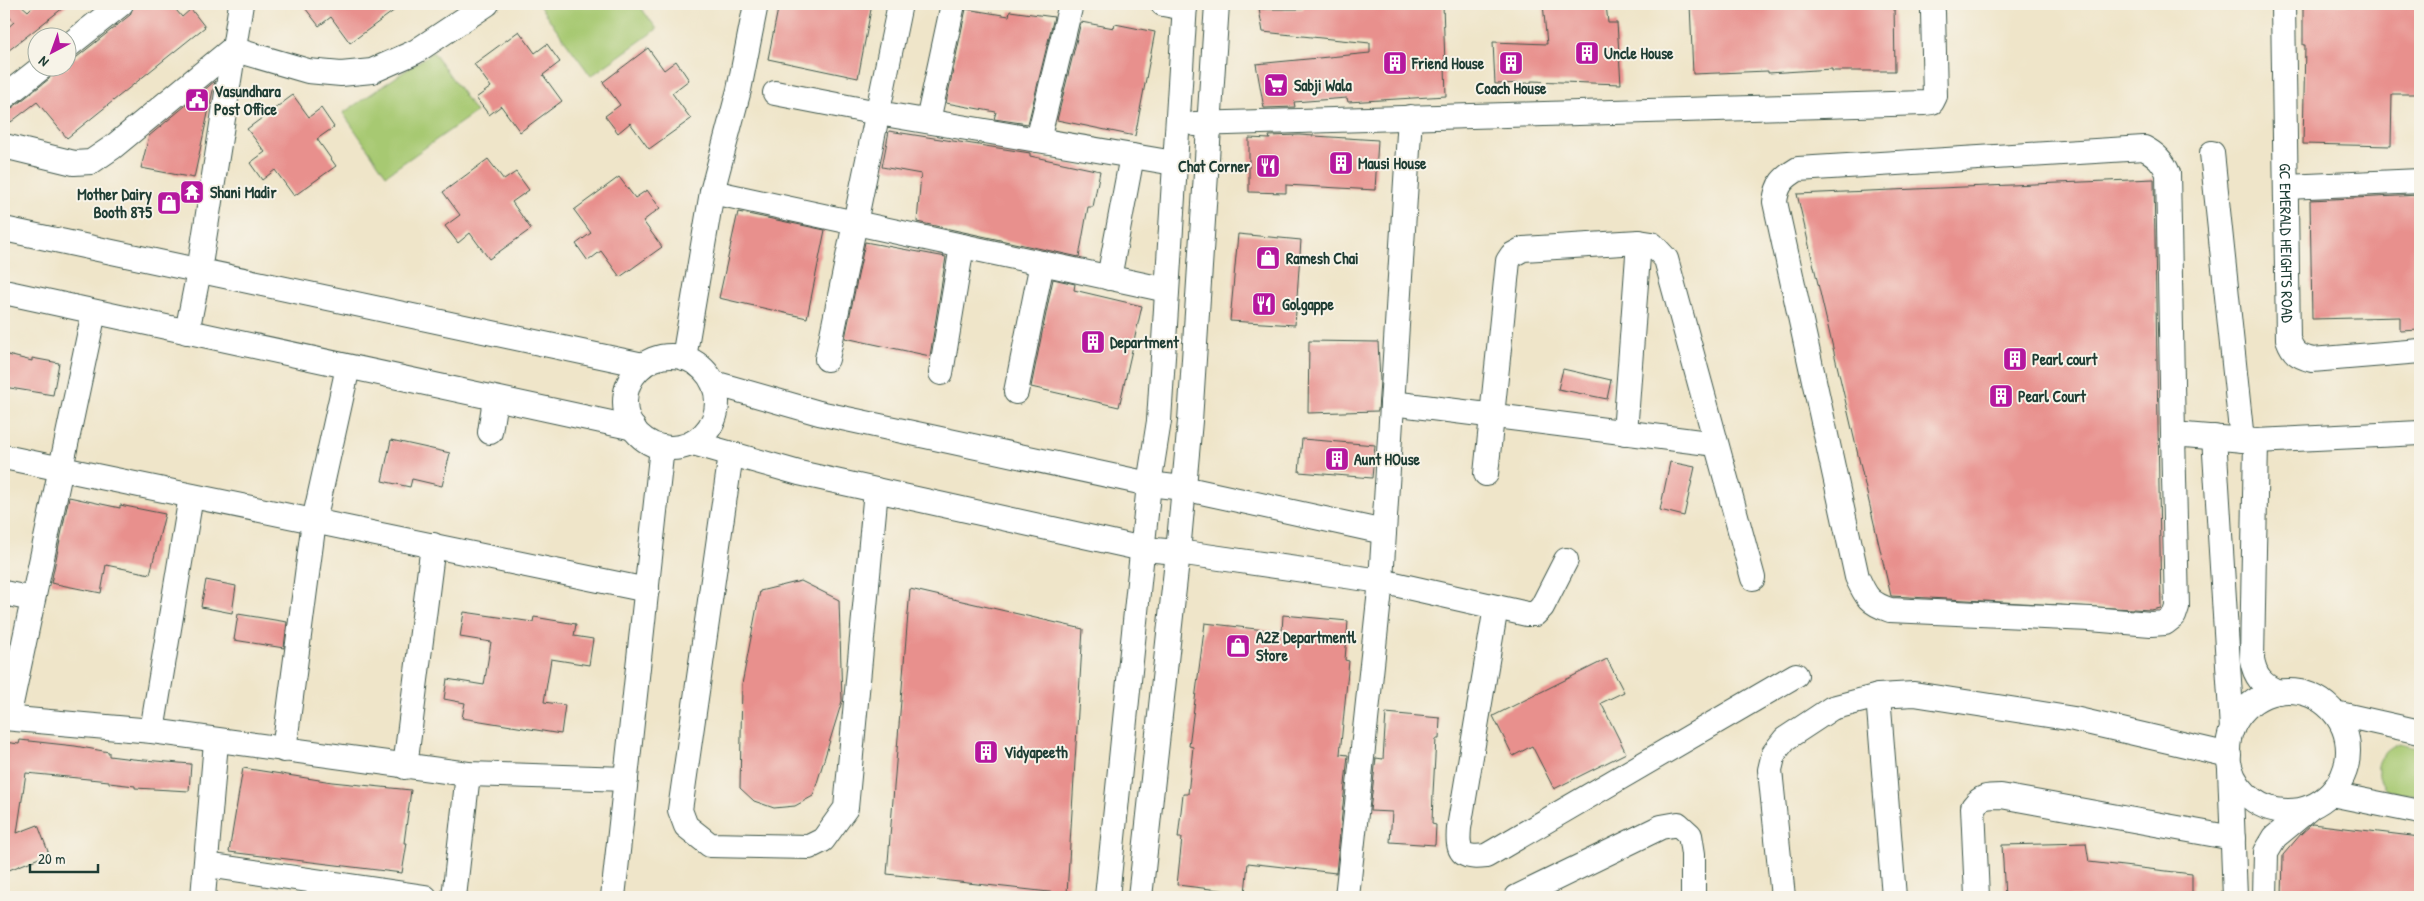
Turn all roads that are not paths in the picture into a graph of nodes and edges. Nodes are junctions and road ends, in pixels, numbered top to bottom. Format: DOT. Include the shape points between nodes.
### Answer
graph roads {
  1 [pos="241,4"];
  2 [pos="487,4"];
  3 [pos="756,4"];
  4 [pos="900,4"];
  5 [pos="953,4"];
  6 [pos="1071,4"];
  7 [pos="1217,4"];
  8 [pos="2283,4"];
  9 [pos="1178,5"];
  10 [pos="108,7"];
  11 [pos="1932,12"];
  12 [pos="78,36"];
  13 [pos="232,49"];
  14 [pos="28,78"];
  15 [pos="775,93"];
  16 [pos="4,97"];
  17 [pos="878,113"];
  18 [pos="1410,117"];
  19 [pos="928,121"];
  20 [pos="1210,123"];
  21 [pos="1177,124"];
  22 [pos="1038,140"];
  23 [pos="4,146"];
  24 [pos="2212,153"];
  25 [pos="1132,156"];
  26 [pos="1174,163"];
  27 [pos="2420,182"];
  28 [pos="2286,187"];
  29 [pos="712,192"];
  30 [pos="855,223"];
  31 [pos="4,229"];
  32 [pos="1639,242"];
  33 [pos="962,246"];
  34 [pos="1042,263"];
  35 [pos="199,271"];
  36 [pos="1109,278"];
  37 [pos="1166,290"];
  38 [pos="4,292"];
  39 [pos="94,312"];
  40 [pos="188,332"];
  41 [pos="2420,351"];
  42 [pos="684,358"];
  43 [pos="827,359"];
  44 [pos="643,365"];
  45 [pos="348,367"];
  46 [pos="941,373"];
  47 [pos="714,383"];
  48 [pos="1016,392"];
  49 [pos="495,398"];
  50 [pos="1392,403"];
  51 [pos="1493,416"];
  52 [pos="634,428"];
  53 [pos="490,432"];
  54 [pos="1625,432"];
  55 [pos="2420,433"];
  56 [pos="2173,434"];
  57 [pos="2214,438"];
  58 [pos="2249,440"];
  59 [pos="693,443"];
  60 [pos="1716,444"];
  61 [pos="662,447"];
  62 [pos="731,454"];
  63 [pos="4,457"];
  64 [pos="60,468"];
  65 [pos="1486,474"];
  66 [pos="1149,484"];
  67 [pos="1183,488"];
  68 [pos="876,490"];
  69 [pos="191,496"];
  70 [pos="314,521"];
  71 [pos="1384,532"];
  72 [pos="433,546"];
  73 [pos="1144,549"];
  74 [pos="1178,552"];
  75 [pos="1566,560"];
  76 [pos="1753,578"];
  77 [pos="1381,581"];
  78 [pos="647,590"];
  79 [pos="4,593"];
  80 [pos="32,599"];
  81 [pos="1496,607"];
  82 [pos="1796,675"];
  83 [pos="2278,692"];
  84 [pos="1878,696"];
  85 [pos="2335,713"];
  86 [pos="6,718"];
  87 [pos="2232,729"];
  88 [pos="152,731"];
  89 [pos="2420,732"];
  90 [pos="216,742"];
  91 [pos="284,750"];
  92 [pos="2230,762"];
  93 [pos="405,767"];
  94 [pos="468,774"];
  95 [pos="626,778"];
  96 [pos="2322,800"];
  97 [pos="2420,812"];
  98 [pos="2233,838"];
  99 [pos="207,864"];
  100 [pos="337,891"];
  101 [pos="203,897"];
  102 [pos="425,897"];
  103 [pos="454,897"];
  104 [pos="613,897"];
  105 [pos="1107,897"];
  106 [pos="1140,897"];
  107 [pos="1347,897"];
  108 [pos="1517,897"];
  109 [pos="1693,897"];
  110 [pos="1783,897"];
  111 [pos="1894,897"];
  112 [pos="1972,897"];
  113 [pos="1977,897"];
  114 [pos="2235,897"];
  115 [pos="2266,897"];
  1 -- 13 [label="street"];
  2 -- 13 [label="street" via="415,52 372,70 341,74 308,71"];
  3 -- 29 [label="street" via="739,90"];
  4 -- 17 [label="street"];
  5 -- 19 [label="street"];
  6 -- 22 [label="street"];
  7 -- 20 [label="street"];
  8 -- 28 [label="street, GC EMERALD HEIGHTS ROAD"];
  9 -- 21 [label="street"];
  10 -- 12 [label="street"];
  11 -- 18 [label="street" via="1935,96 1932,102"];
  13 -- 23 [label="street" via="91,162 74,163"];
  13 -- 35 [label="street"];
  14 -- 16 [label="street"];
  15 -- 17 [label="street"];
  17 -- 19 [label="street"];
  17 -- 30 [label="street"];
  18 -- 20 [label="street"];
  18 -- 50 [label="street"];
  19 -- 22 [label="street"];
  20 -- 21 [label="street"];
  20 -- 67 [label="street"];
  21 -- 26 [label="street"];
  22 -- 25 [label="street"];
  24 -- 58 [label="street"];
  25 -- 26 [label="street"];
  25 -- 36 [label="street"];
  26 -- 37 [label="street"];
  27 -- 28 [label="street"];
  28 -- 41 [label="street, GC EMERALD HEIGHTS ROAD" via="2288,339 2292,349 2298,356 2312,360"];
  29 -- 30 [label="street"];
  29 -- 42 [label="street"];
  30 -- 33 [label="street"];
  30 -- 43 [label="street"];
  31 -- 35 [label="street"];
  32 -- 51 [label="street" via="1523,249 1512,255 1508,261"];
  32 -- 54 [label="street"];
  32 -- 60 [label="street" via="1652,244 1666,259"];
  33 -- 34 [label="street"];
  33 -- 46 [label="street"];
  34 -- 36 [label="street"];
  34 -- 48 [label="street"];
  35 -- 40 [label="street"];
  35 -- 44 [label="street"];
  36 -- 37 [label="street"];
  37 -- 66 [label="street" via="1159,421"];
  38 -- 39 [label="street"];
  39 -- 40 [label="street"];
  39 -- 64 [label="street"];
  40 -- 45 [label="street"];
  42 -- 44 [label="street" via="661,357"];
  42 -- 47 [label="street" via="703,369"];
  44 -- 52 [label="street" via="628,382 624,401 628,421"];
  45 -- 49 [label="street"];
  45 -- 70 [label="street"];
  47 -- 59 [label="street" via="717,397 714,417 705,434"];
  47 -- 66 [label="street" via="819,413"];
  49 -- 52 [label="street"];
  49 -- 53 [label="street"];
  50 -- 51 [label="street"];
  50 -- 71 [label="street"];
  51 -- 54 [label="street"];
  51 -- 65 [label="street"];
  52 -- 61 [label="street" via="639,436"];
  54 -- 60 [label="street"];
  55 -- 58 [label="street"];
  56 -- 56 [label="street" via="2177,607 2174,616 2166,623 1890,610 1876,606 1865,596 1857,577 1778,212 1777,189 1784,177 1798,169 2144,148 2155,153 2168,174"];
  56 -- 57 [label="street"];
  57 -- 58 [label="street"];
  57 -- 87 [label="street"];
  58 -- 83 [label="street" via="2252,660 2262,683"];
  59 -- 61 [label="street" via="674,448"];
  59 -- 62 [label="street"];
  60 -- 76 [label="street"];
  61 -- 78 [label="street"];
  62 -- 68 [label="street"];
  62 -- 68 [label="street" via="680,810 686,826 710,845 808,847 824,840 846,808"];
  63 -- 64 [label="street"];
  64 -- 69 [label="street"];
  64 -- 80 [label="street"];
  66 -- 67 [label="street"];
  66 -- 73 [label="street"];
  67 -- 71 [label="street"];
  67 -- 74 [label="street"];
  68 -- 73 [label="street"];
  69 -- 70 [label="street"];
  69 -- 88 [label="street"];
  70 -- 72 [label="street"];
  70 -- 91 [label="street"];
  71 -- 77 [label="street"];
  72 -- 78 [label="street"];
  72 -- 93 [label="street"];
  73 -- 74 [label="street"];
  73 -- 105 [label="street"];
  74 -- 77 [label="street"];
  74 -- 106 [label="street"];
  75 -- 81 [label="street" via="1542,607 1535,614"];
  77 -- 81 [label="street"];
  77 -- 107 [label="street"];
  78 -- 95 [label="street"];
  79 -- 80 [label="street"];
  80 -- 86 [label="street"];
  81 -- 82 [label="street" via="1459,828 1458,843 1461,852 1467,856 1486,856"];
  83 -- 85 [label="street" via="2296,691 2322,701"];
  83 -- 87 [label="street" via="2262,696 2240,713"];
  84 -- 92 [label="street" via="1914,694 2074,719"];
  84 -- 110 [label="street" via="1832,708 1785,738 1774,754 1770,770"];
  84 -- 111 [label="street"];
  85 -- 89 [label="street"];
  85 -- 96 [label="street" via="2343,726 2348,759 2339,784"];
  86 -- 88 [label="street"];
  87 -- 92 [label="street" via="2228,746"];
  88 -- 90 [label="street"];
  90 -- 91 [label="street"];
  90 -- 99 [label="street"];
  91 -- 93 [label="street"];
  92 -- 96 [label="street" via="2237,783 2265,807 2285,811 2304,809"];
  92 -- 98 [label="street"];
  93 -- 94 [label="street"];
  94 -- 95 [label="street"];
  94 -- 103 [label="street"];
  95 -- 104 [label="street"];
  96 -- 97 [label="street"];
  96 -- 115 [label="street" via="2275,837 2266,852"];
  98 -- 113 [label="street" via="2001,796 1986,796 1973,807"];
  98 -- 114 [label="street"];
  99 -- 100 [label="street"];
  99 -- 101 [label="street"];
  100 -- 102 [label="street"];
  108 -- 109 [label="street" via="1662,827 1678,824 1690,835"];
  112 -- 113 [label="street"];
}
